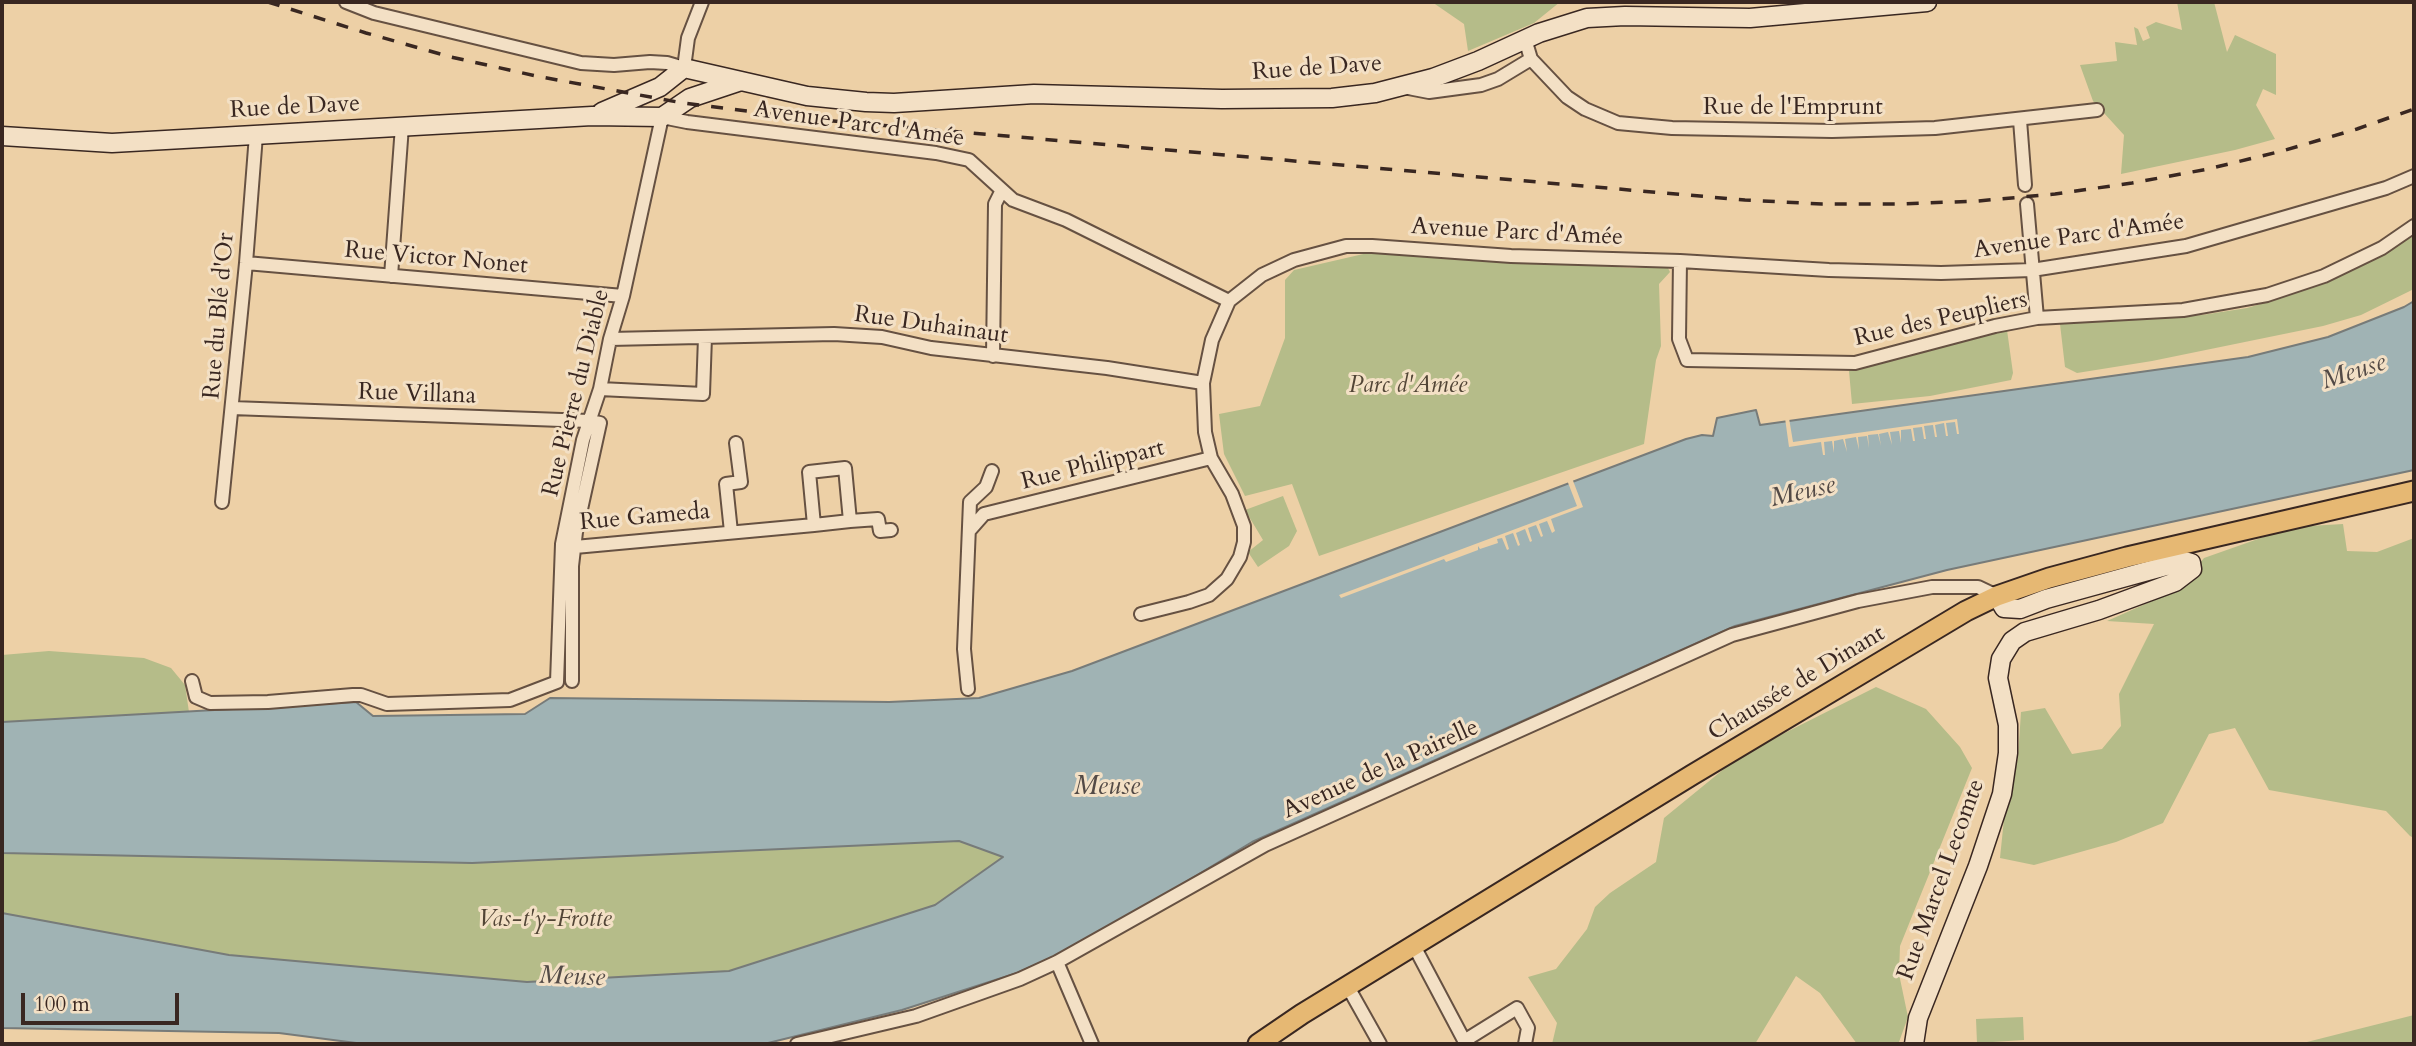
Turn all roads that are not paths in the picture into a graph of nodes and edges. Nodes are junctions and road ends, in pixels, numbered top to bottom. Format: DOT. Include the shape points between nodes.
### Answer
graph roads {
  1 [pos="346,2"];
  2 [pos="702,2"];
  3 [pos="1927,2"];
  4 [pos="1525,39"];
  5 [pos="1531,59"];
  6 [pos="684,68"];
  7 [pos="741,82"];
  8 [pos="660,87"];
  9 [pos="1402,87"];
  10 [pos="690,98"];
  11 [pos="2097,110"];
  12 [pos="592,116"];
  13 [pos="662,117"];
  14 [pos="2020,120"];
  15 [pos="402,126"];
  16 [pos="256,135"];
  17 [pos="2,136"];
  18 [pos="2414,176"];
  19 [pos="2025,185"];
  20 [pos="1002,190"];
  21 [pos="2027,204"];
  22 [pos="2414,226"];
  23 [pos="1680,261"];
  24 [pos="246,263"];
  25 [pos="2032,270"];
  26 [pos="391,276"];
  27 [pos="623,296"];
  28 [pos="1229,301"];
  29 [pos="2037,318"];
  30 [pos="705,337"];
  31 [pos="610,339"];
  32 [pos="993,356"];
  33 [pos="1203,383"];
  34 [pos="600,389"];
  35 [pos="232,408"];
  36 [pos="594,422"];
  37 [pos="736,443"];
  38 [pos="1212,458"];
  39 [pos="992,471"];
  40 [pos="986,487"];
  41 [pos="2414,491"];
  42 [pos="222,502"];
  43 [pos="984,514"];
  44 [pos="850,521"];
  45 [pos="814,525"];
  46 [pos="891,530"];
  47 [pos="969,531"];
  48 [pos="731,532"];
  49 [pos="569,545"];
  50 [pos="1997,596"];
  51 [pos="1142,614"];
  52 [pos="192,681"];
  53 [pos="572,681"];
  54 [pos="968,689"];
  55 [pos="1414,946"];
  56 [pos="1057,962"];
  57 [pos="1348,987"];
  58 [pos="1465,1042"];
  59 [pos="797,1044"];
  60 [pos="1092,1044"];
  61 [pos="1258,1044"];
  62 [pos="1380,1044"];
  63 [pos="1525,1044"];
  64 [pos="1914,1044"];
  1 -- 6 [label="street" via="581,63 659,62"];
  2 -- 6 [label="street" via="688,38"];
  3 -- 4 [label="main road, Rue de Dave" via="1750,18 1596,18 1566,23"];
  4 -- 5 [label="street, Rue de l'Emprunt"];
  4 -- 9 [label="main road, Rue de Dave"];
  5 -- 9 [label="street" via="1481,85 1429,92"];
  5 -- 14 [label="street, Rue de l'Emprunt" via="1567,97 1618,123 1832,131"];
  6 -- 7 [label="main road, Rue de Dave"];
  6 -- 8 [label="main road, Rue de Dave"];
  6 -- 10 [label="main road" via="690,77"];
  7 -- 9 [label="main road, Rue de Dave" via="807,96 894,103 1034,94 1282,100"];
  7 -- 10 [label="main road, Rue de Dave"];
  8 -- 12 [label="main road, Rue de Dave"];
  8 -- 13 [label="main road" via="657,107"];
  10 -- 13 [label="main road, Rue de Dave"];
  11 -- 14 [label="street, Rue de l'Emprunt"];
  12 -- 13 [label="main road, Rue de Dave"];
  12 -- 15 [label="main road, Rue de Dave"];
  13 -- 20 [label="street, Avenue Parc d'Amée" via="936,152 969,160"];
  13 -- 27 [label="street, Rue Pierre du Diable"];
  14 -- 19 [label="street"];
  15 -- 16 [label="main road, Rue de Dave"];
  15 -- 26 [label="street"];
  16 -- 17 [label="main road, Rue de Dave" via="112,143"];
  16 -- 24 [label="street, Rue du Blé d'Or"];
  18 -- 25 [label="street, Avenue Parc d'Amée" via="2186,246"];
  20 -- 28 [label="street, Avenue Parc d'Amée" via="1013,200 1066,220"];
  20 -- 32 [label="street" via="995,204"];
  21 -- 25 [label="street"];
  22 -- 29 [label="street, Rue des Peupliers" via="2382,248 2324,276 2267,295 2183,310"];
  23 -- 25 [label="street, Avenue Parc d'Amée" via="1941,273"];
  23 -- 28 [label="street, Avenue Parc d'Amée" via="1346,246 1281,264"];
  23 -- 29 [label="street, Rue des Peupliers" via="1679,339 1687,360 1855,363"];
  24 -- 26 [label="street, Rue Victor Nonet"];
  24 -- 35 [label="street, Rue du Blé d'Or"];
  25 -- 29 [label="street"];
  26 -- 27 [label="street, Rue Victor Nonet"];
  27 -- 31 [label="street, Rue Pierre du Diable"];
  28 -- 33 [label="street" via="1212,340"];
  30 -- 31 [label="street, Rue Duhainaut"];
  30 -- 32 [label="street, Rue Duhainaut" via="882,337"];
  30 -- 34 [label="street" via="704,394"];
  31 -- 34 [label="street, Rue Pierre du Diable"];
  32 -- 33 [label="street, Rue Duhainaut"];
  33 -- 38 [label="street" via="1205,432"];
  34 -- 36 [label="street, Rue Pierre du Diable"];
  35 -- 36 [label="street, Rue Villana"];
  35 -- 42 [label="street, Rue du Blé d'Or"];
  36 -- 49 [label="street, Rue Pierre du Diable"];
  37 -- 48 [label="street, Rue Gameda" via="741,482 726,484"];
  38 -- 43 [label="street, Rue Philippart"];
  38 -- 51 [label="street" via="1240,511 1244,534 1240,557 1227,579 1209,595"];
  39 -- 40 [label="street"];
  40 -- 43 [label="street, Rue Philippart"];
  40 -- 47 [label="street" via="970,502"];
  41 -- 50 [label="main road, Chaussée de Dinant" via="2127,557"];
  43 -- 47 [label="street"];
  44 -- 45 [label="street, Rue Gameda"];
  44 -- 45 [label="street" via="845,468 833,469 809,472"];
  44 -- 46 [label="street" via="878,519 880,531"];
  45 -- 48 [label="street, Rue Gameda"];
  47 -- 54 [label="street" via="964,649"];
  48 -- 49 [label="street, Rue Gameda"];
  49 -- 52 [label="street, Rue Pierre du Diable" via="557,681 510,701 387,704 353,695 210,703 196,698"];
  49 -- 53 [label="street, Rue Pierre du Diable"];
  50 -- 55 [label="main road, Chaussée de Dinant"];
  50 -- 56 [label="street, Avenue de la Pairelle" via="1978,587 1932,587 1857,601 1732,635 1265,845"];
  50 -- 64 [label="main road, Rue Marcel Lecomte" via="2004,608 2021,609 2184,561 2191,563 2192,569 2175,582 2012,640 2001,659 1998,678 2008,724 2002,794 1923,1006"];
  55 -- 57 [label="main road, Chaussée de Dinant"];
  55 -- 58 [label="street"];
  56 -- 59 [label="street, Avenue de la Pairelle" via="916,1016"];
  56 -- 60 [label="street"];
  57 -- 61 [label="main road, Chaussée de Dinant"];
  57 -- 62 [label="street"];
  58 -- 63 [label="street" via="1517,1008 1528,1028"];
}
